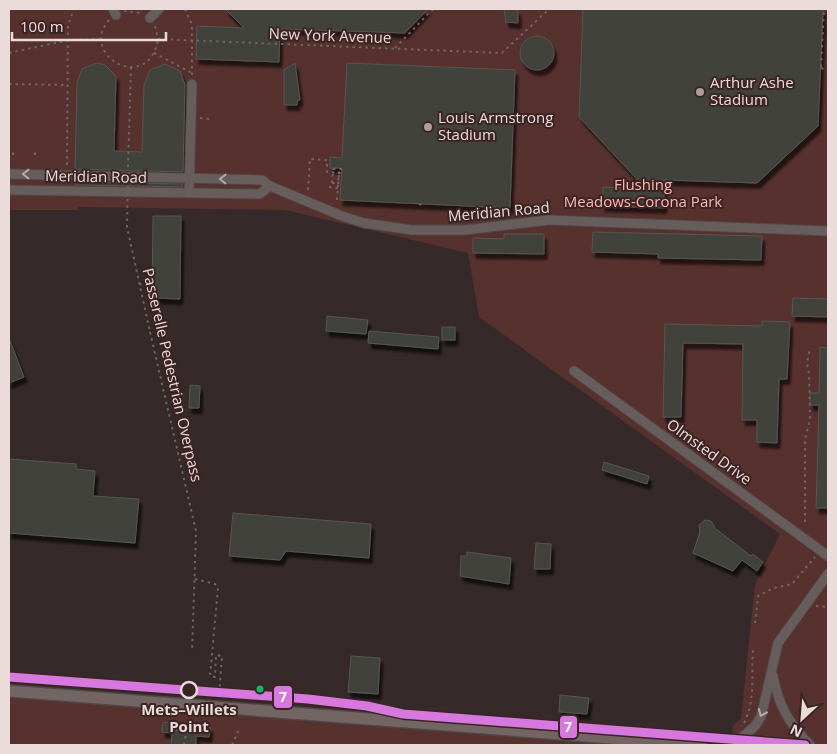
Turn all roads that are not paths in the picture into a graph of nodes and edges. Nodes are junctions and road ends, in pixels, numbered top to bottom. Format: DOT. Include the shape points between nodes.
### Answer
graph roads {
  1 [pos="159,9"];
  2 [pos="150,18"];
  3 [pos="192,82"];
  4 [pos="9,174"];
  5 [pos="189,178"];
  6 [pos="270,186"];
  7 [pos="9,190"];
  8 [pos="189,193"];
  9 [pos="828,231"];
  10 [pos="574,371"];
  11 [pos="828,556"];
  12 [pos="828,574"];
  13 [pos="772,671"];
  14 [pos="9,691"];
  15 [pos="701,745"];
  16 [pos="733,745"];
  17 [pos="810,745"];
  1 -- 2 [label="street"];
  3 -- 5 [label="street"];
  5 -- 4 [label="street, Meridian Road, one-way"];
  6 -- 5 [label="street, Meridian Road, one-way" via="262,180"];
  5 -- 8 [label="street"];
  6 -- 8 [label="street, Meridian Road" via="260,194"];
  6 -- 9 [label="street, Meridian Road" via="364,223 412,230 465,230 549,220"];
  7 -- 8 [label="street, Meridian Road"];
  10 -- 11 [label="street, Olmsted Drive"];
  12 -- 13 [label="street" via="778,643"];
  13 -- 16 [label="street, one-way" via="761,717"];
  13 -- 17 [label="street" via="781,706"];
  14 -- 15 [label="main road"];
}
